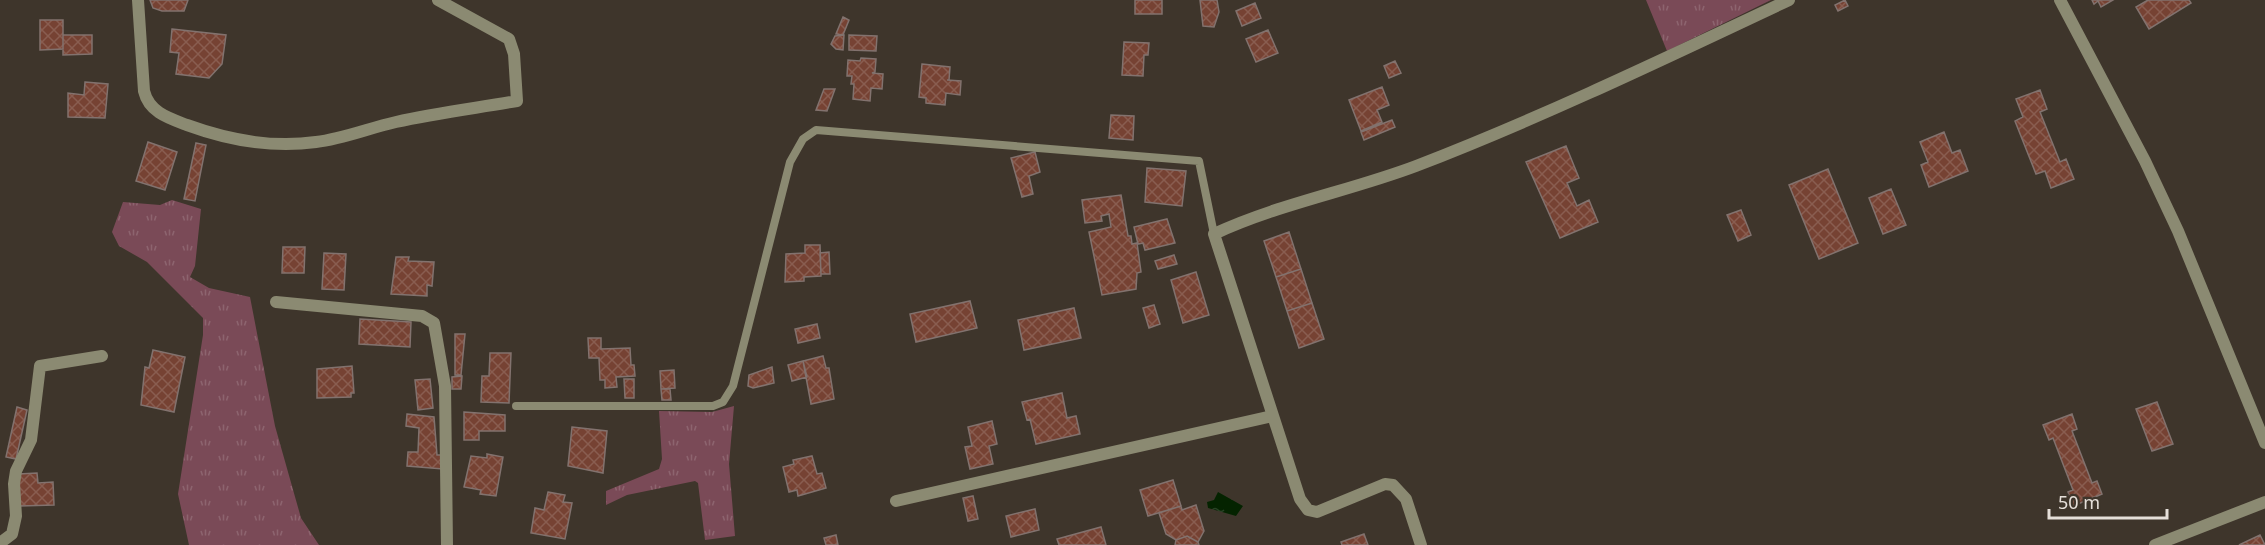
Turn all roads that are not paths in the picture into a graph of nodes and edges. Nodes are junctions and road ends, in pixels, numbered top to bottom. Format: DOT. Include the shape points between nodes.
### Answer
graph roads {
  1 [pos="138,0"];
  2 [pos="438,0"];
  3 [pos="1789,0"];
  4 [pos="2060,0"];
  5 [pos="1214,234"];
  6 [pos="276,302"];
  7 [pos="102,356"];
  8 [pos="516,406"];
  9 [pos="1272,416"];
  10 [pos="2265,443"];
  11 [pos="896,501"];
  12 [pos="2265,502"];
  13 [pos="0,543"];
  14 [pos="447,545"];
  15 [pos="1421,545"];
  16 [pos="2155,545"];
  1 -- 2 [label="street" via="144,91 153,110 195,128 270,145 319,142 396,122 517,101 514,54 509,39"];
  3 -- 5 [label="street" via="1492,136"];
  4 -- 10 [label="street" via="2178,231"];
  5 -- 8 [label="lane" via="1199,161 816,130 803,139 790,162 733,386 723,402"];
  5 -- 9 [label="street"];
  6 -- 14 [label="street" via="422,316 434,323 445,386"];
  7 -- 13 [label="street" via="40,366 31,440 16,471 12,534"];
  9 -- 11 [label="street"];
  9 -- 15 [label="street" via="1300,499 1308,510 1328,510 1385,484 1393,485 1406,499"];
  12 -- 16 [label="street"];
}
